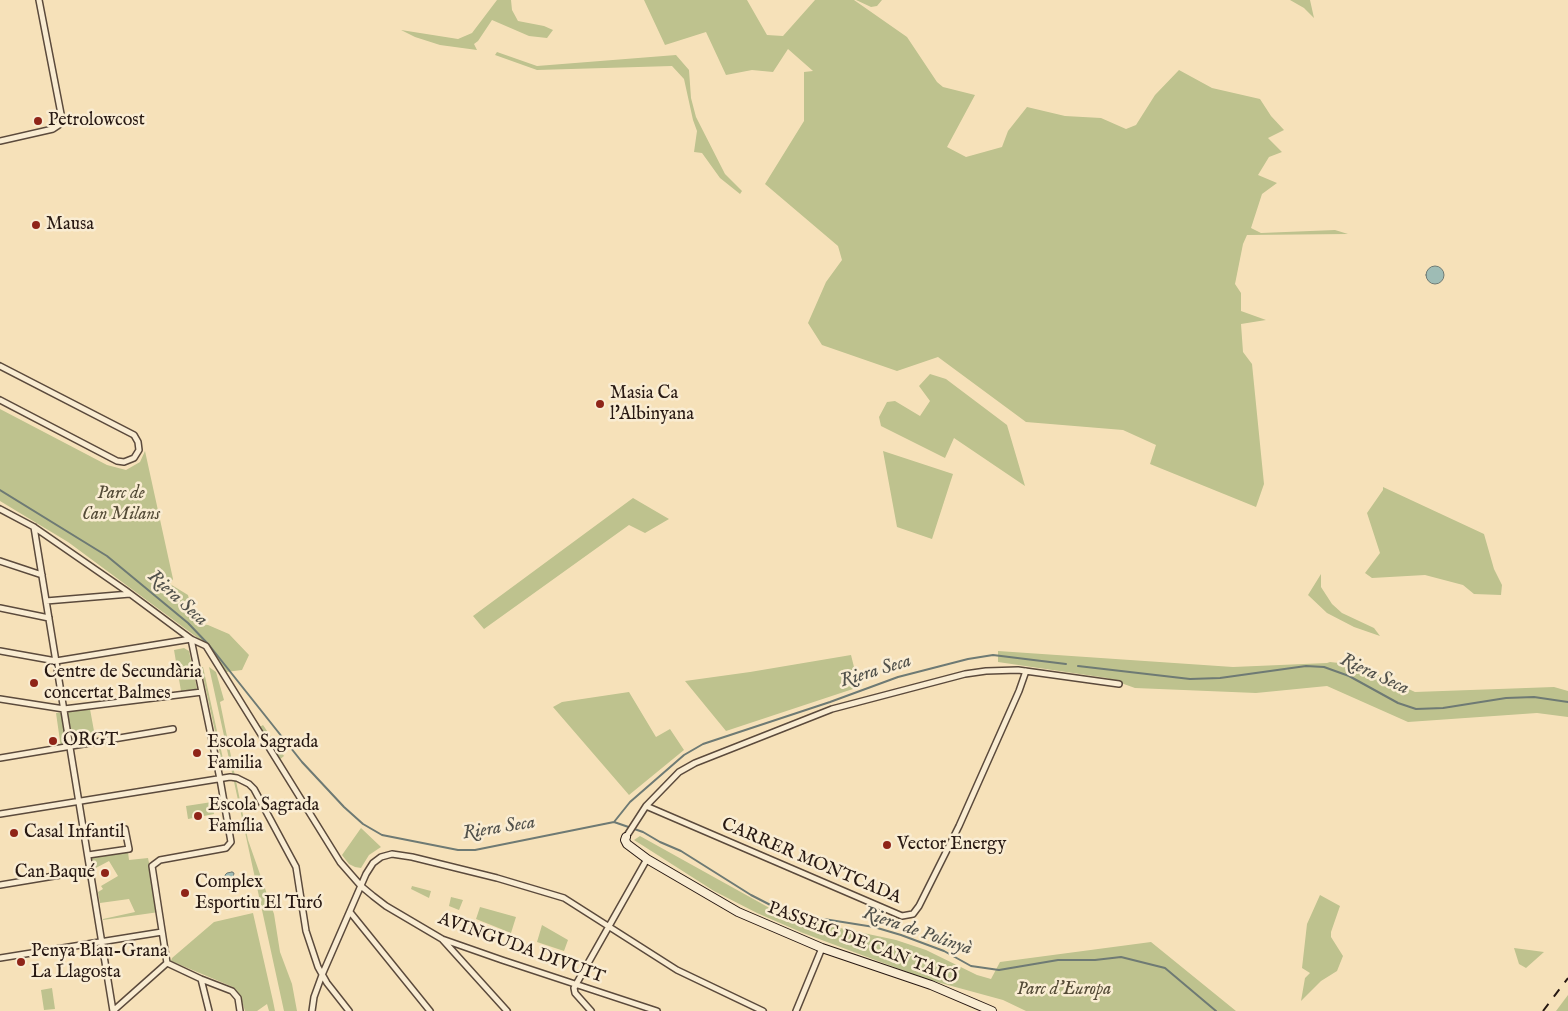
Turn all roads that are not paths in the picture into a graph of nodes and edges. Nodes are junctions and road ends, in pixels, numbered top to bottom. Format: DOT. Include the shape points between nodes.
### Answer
graph roads {
  1 [pos="39,0"];
  2 [pos="0,141"];
  3 [pos="0,366"];
  4 [pos="0,400"];
  5 [pos="0,508"];
  6 [pos="34,527"];
  7 [pos="0,560"];
  8 [pos="42,575"];
  9 [pos="130,594"];
  10 [pos="46,601"];
  11 [pos="0,608"];
  12 [pos="49,618"];
  13 [pos="191,639"];
  14 [pos="0,650"];
  15 [pos="56,661"];
  16 [pos="1026,670"];
  17 [pos="1119,684"];
  18 [pos="202,692"];
  19 [pos="0,699"];
  20 [pos="64,710"];
  21 [pos="173,729"];
  22 [pos="70,747"];
  23 [pos="0,758"];
  24 [pos="220,779"];
  25 [pos="79,802"];
  26 [pos="646,806"];
  27 [pos="0,814"];
  28 [pos="125,829"];
  29 [pos="626,837"];
  30 [pos="88,855"];
  31 [pos="647,859"];
  32 [pos="90,870"];
  33 [pos="0,885"];
  34 [pos="361,886"];
  35 [pos="350,912"];
  36 [pos="608,926"];
  37 [pos="162,932"];
  38 [pos="442,939"];
  39 [pos="102,942"];
  40 [pos="822,948"];
  41 [pos="0,958"];
  42 [pos="167,963"];
  43 [pos="322,975"];
  44 [pos="201,979"];
  45 [pos="576,985"];
  46 [pos="506,1010"];
  47 [pos="113,1011"];
  48 [pos="208,1011"];
  49 [pos="240,1011"];
  50 [pos="312,1011"];
  51 [pos="349,1011"];
  52 [pos="430,1011"];
  53 [pos="591,1011"];
  54 [pos="657,1011"];
  55 [pos="763,1011"];
  56 [pos="796,1011"];
  57 [pos="992,1011"];
  1 -- 2 [label="street" via="62,118 53,129"];
  3 -- 4 [label="street" via="134,435 139,450 134,458 116,461"];
  5 -- 6 [label="street"];
  6 -- 8 [label="street"];
  6 -- 9 [label="street"];
  7 -- 8 [label="street"];
  8 -- 10 [label="street"];
  9 -- 10 [label="street"];
  9 -- 13 [label="street"];
  10 -- 12 [label="street"];
  11 -- 12 [label="street"];
  12 -- 15 [label="street"];
  13 -- 15 [label="street"];
  13 -- 18 [label="street"];
  13 -- 34 [label="street, AVINGUDA DIVUIT" via="206,646 340,862"];
  14 -- 15 [label="street"];
  15 -- 20 [label="street"];
  16 -- 17 [label="street" via="1070,674"];
  16 -- 26 [label="street" via="965,674 810,717 695,763 679,772"];
  16 -- 26 [label="street, CARRER MONTCADA" via="959,826 912,914 902,916"];
  18 -- 20 [label="street"];
  18 -- 24 [label="street"];
  19 -- 20 [label="street"];
  20 -- 22 [label="street"];
  21 -- 22 [label="street"];
  22 -- 23 [label="street"];
  22 -- 25 [label="street"];
  24 -- 25 [label="street"];
  24 -- 37 [label="street" via="231,842 226,848 160,860 152,866"];
  24 -- 43 [label="street" via="237,778 254,789 296,867 306,931"];
  25 -- 27 [label="street"];
  25 -- 30 [label="street"];
  26 -- 29 [label="street"];
  28 -- 30 [label="street" via="129,849"];
  29 -- 31 [label="main road, PASSEIG DE CAN TAIÓ" via="627,844"];
  30 -- 32 [label="street"];
  31 -- 36 [label="street"];
  31 -- 40 [label="main road, PASSEIG DE CAN TAIÓ" via="738,912"];
  32 -- 33 [label="street"];
  32 -- 39 [label="street"];
  34 -- 35 [label="street"];
  34 -- 36 [label="street" via="373,863 381,857 392,854 412,857 564,898"];
  34 -- 38 [label="street, AVINGUDA DIVUIT" via="386,906"];
  35 -- 43 [label="street"];
  35 -- 52 [label="street"];
  36 -- 45 [label="street"];
  36 -- 55 [label="street" via="677,970"];
  37 -- 39 [label="street"];
  37 -- 42 [label="street"];
  38 -- 45 [label="street, AVINGUDA DIVUIT"];
  38 -- 46 [label="street"];
  39 -- 41 [label="street"];
  39 -- 47 [label="street"];
  40 -- 56 [label="street"];
  40 -- 57 [label="main road, PASSEIG DE CAN TAIÓ" via="930,985"];
  42 -- 44 [label="street"];
  42 -- 47 [label="street"];
  43 -- 50 [label="street"];
  43 -- 51 [label="street"];
  44 -- 48 [label="street"];
  44 -- 49 [label="street" via="232,991 238,998"];
  45 -- 53 [label="street" via="575,993"];
  45 -- 54 [label="street, AVINGUDA DIVUIT"];
}
